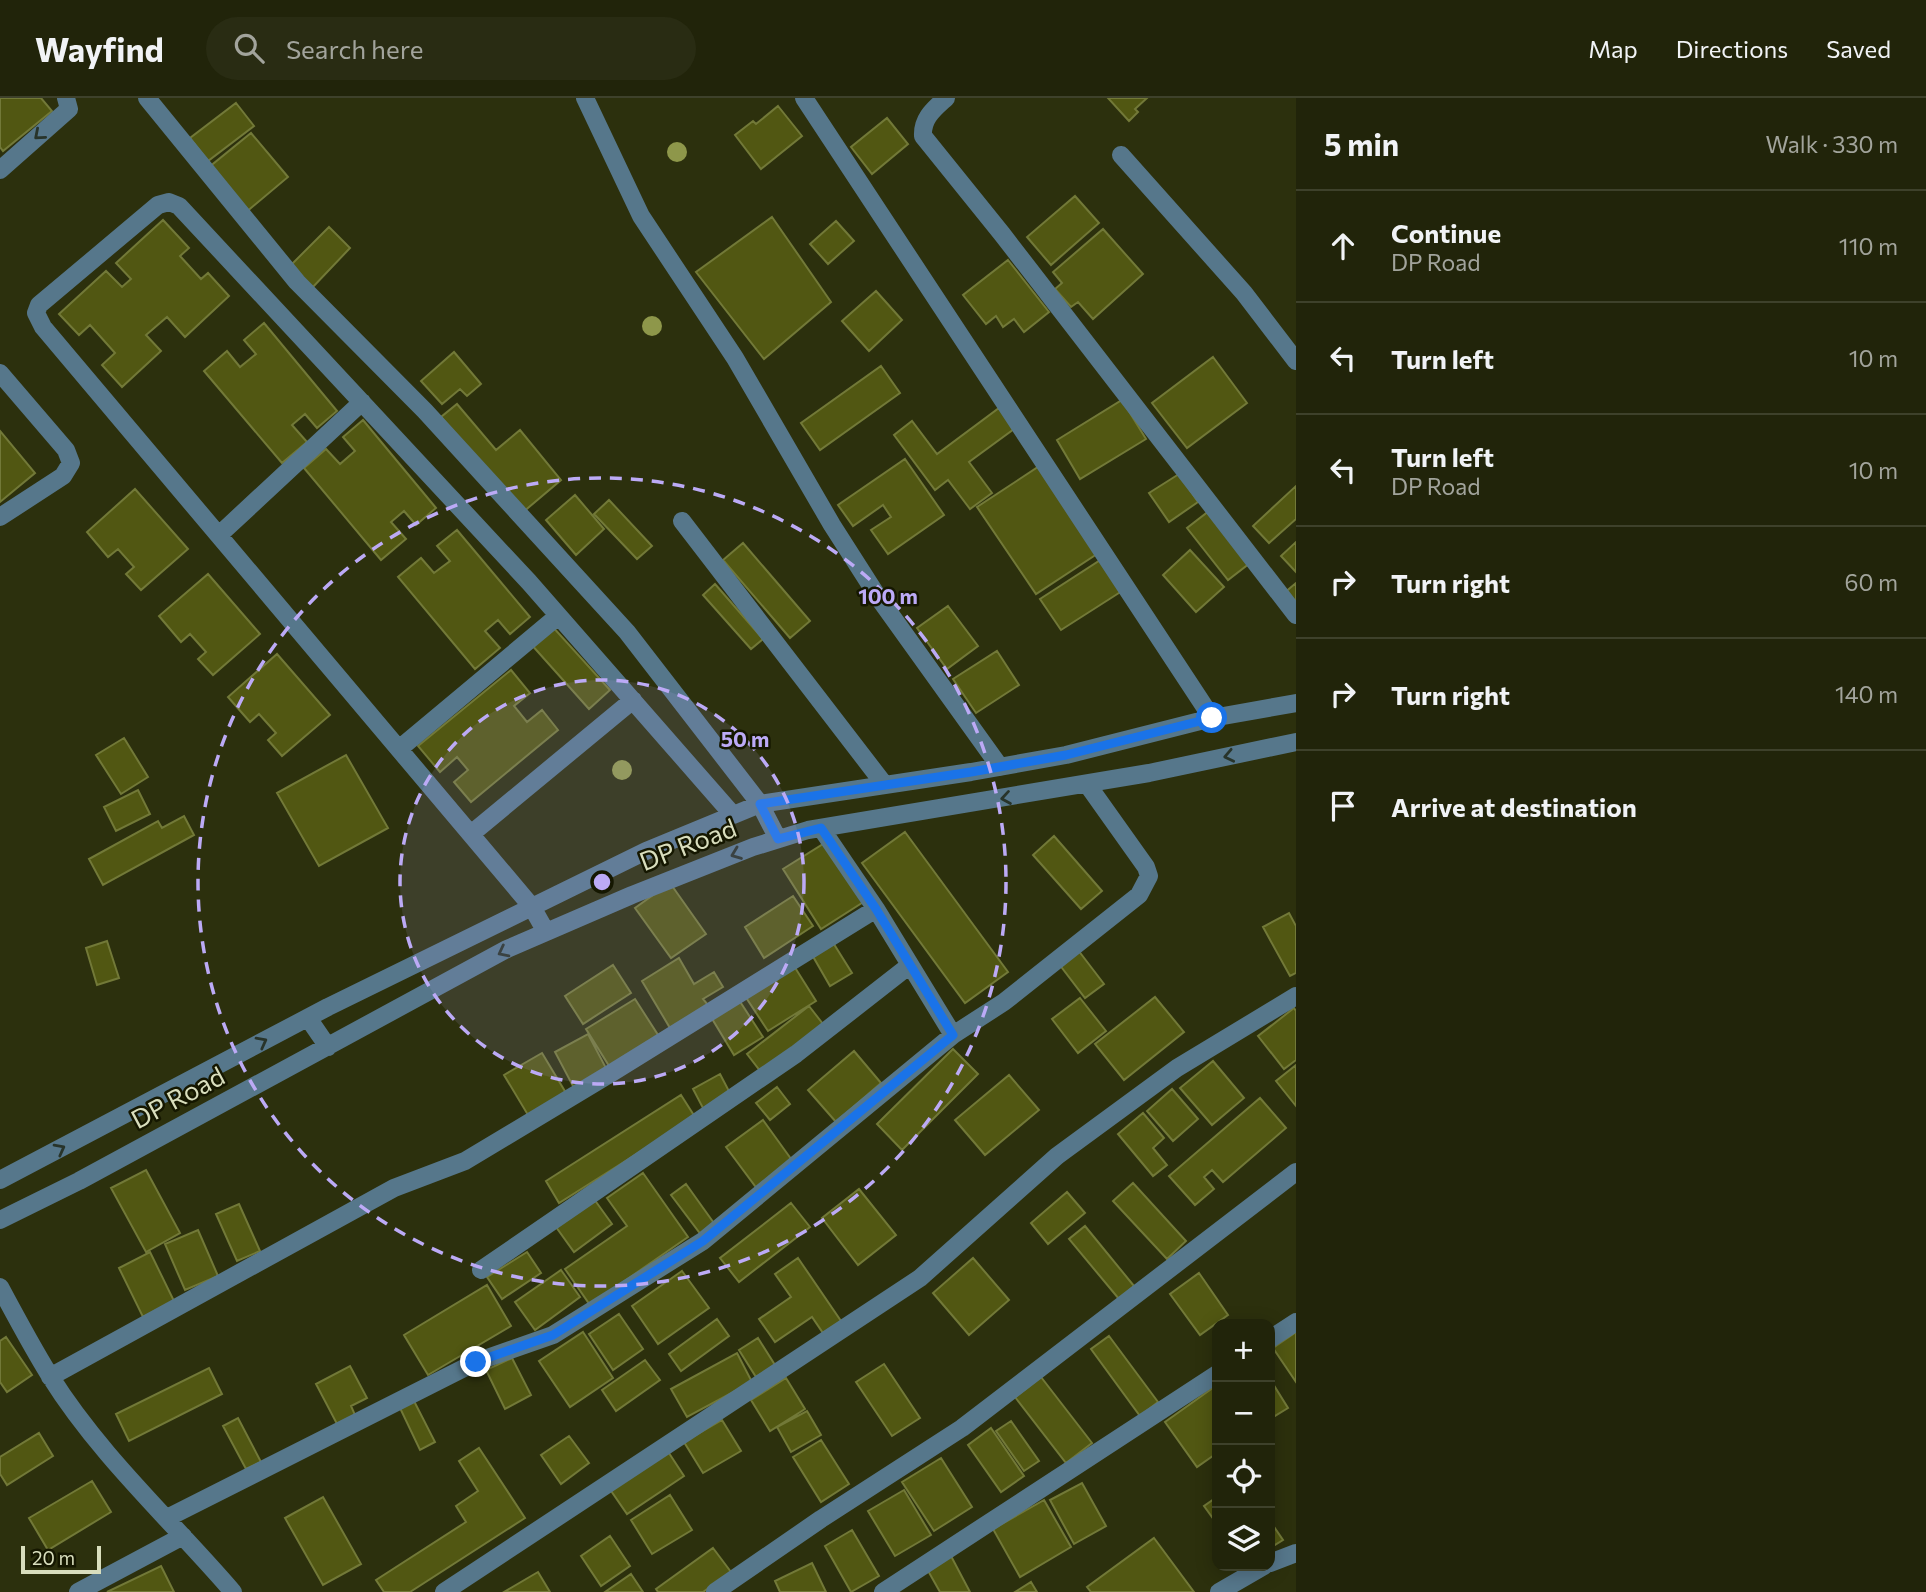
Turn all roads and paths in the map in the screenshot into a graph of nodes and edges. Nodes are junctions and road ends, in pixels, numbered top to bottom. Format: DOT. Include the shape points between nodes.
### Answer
graph roads {
  1 [pos="66,98"];
  2 [pos="147,98"];
  3 [pos="585,98"];
  4 [pos="804,98"];
  5 [pos="946,98"];
  6 [pos="1121,155"];
  7 [pos="0,170"];
  8 [pos="1296,361"];
  9 [pos="0,373"];
  10 [pos="362,402"];
  11 [pos="0,517"];
  12 [pos="682,521"];
  13 [pos="219,535"];
  14 [pos="1296,615"];
  15 [pos="558,616"];
  16 [pos="633,700"];
  17 [pos="1296,703"];
  18 [pos="1212,718"];
  19 [pos="1296,742"];
  20 [pos="399,749"];
  21 [pos="1000,767"];
  22 [pos="884,784"];
  23 [pos="1087,784"];
  24 [pos="760,804"];
  25 [pos="733,815"];
  26 [pos="821,828"];
  27 [pos="471,834"];
  28 [pos="778,839"];
  29 [pos="532,907"];
  30 [pos="876,909"];
  31 [pos="546,932"];
  32 [pos="910,965"];
  33 [pos="1296,996"];
  34 [pos="308,1018"];
  35 [pos="953,1035"];
  36 [pos="328,1047"];
  37 [pos="1296,1172"];
  38 [pos="0,1180"];
  39 [pos="0,1220"];
  40 [pos="481,1270"];
  41 [pos="0,1287"];
  42 [pos="1296,1322"];
  43 [pos="1275,1336"];
  44 [pos="50,1377"];
  45 [pos="1212,1377"];
  46 [pos="167,1518"];
  47 [pos="183,1536"];
  48 [pos="1296,1553"];
  49 [pos="1275,1561"];
  50 [pos="1255,1571"];
  51 [pos="78,1592"];
  52 [pos="233,1592"];
  53 [pos="444,1592"];
  54 [pos="715,1592"];
  55 [pos="883,1592"];
  56 [pos="1219,1592"];
  1 -- 7 [label="street, one-way" via="69,109"];
  2 -- 24 [label="street" via="297,282 425,411 627,632"];
  3 -- 21 [label="street" via="641,216 735,358 832,525"];
  4 -- 18 [label="street"];
  5 -- 14 [label="street" via="929,114 922,126 923,136"];
  6 -- 8 [label="street" via="1244,293"];
  9 -- 11 [label="street" via="66,450 71,463 63,475"];
  10 -- 13 [label="street"];
  10 -- 13 [label="street" via="179,206 169,202 158,205 39,305 36,313 43,327"];
  10 -- 15 [label="street"];
  12 -- 22 [label="street"];
  13 -- 20 [label="street"];
  15 -- 16 [label="street"];
  15 -- 20 [label="street"];
  16 -- 25 [label="street"];
  16 -- 27 [label="street"];
  17 -- 18 [label="street, DP Road"];
  18 -- 21 [label="street, DP Road"];
  19 -- 23 [label="street, DP Road, one-way"];
  20 -- 27 [label="street"];
  21 -- 22 [label="street, DP Road"];
  22 -- 24 [label="street, DP Road"];
  23 -- 26 [label="street, DP Road, one-way"];
  23 -- 35 [label="street" via="1146,867 1145,885 1139,895 1003,1002"];
  24 -- 25 [label="street, DP Road"];
  24 -- 28 [label="street"];
  25 -- 29 [label="street, DP Road"];
  26 -- 28 [label="street, DP Road"];
  26 -- 30 [label="street"];
  27 -- 29 [label="street"];
  28 -- 31 [label="street, DP Road, one-way"];
  29 -- 31 [label="street"];
  29 -- 34 [label="street, DP Road"];
  30 -- 32 [label="street"];
  30 -- 44 [label="street" via="465,1161 394,1188"];
  31 -- 36 [label="street, DP Road, one-way"];
  32 -- 35 [label="street"];
  32 -- 40 [label="street" via="796,1054"];
  33 -- 53 [label="street" via="1178,1068 1057,1156 920,1278"];
  34 -- 36 [label="street"];
  38 -- 34 [label="street, DP Road, one-way"];
  35 -- 46 [label="street" via="703,1241 553,1335 476,1362"];
  36 -- 39 [label="street, DP Road"];
  37 -- 54 [label="street" via="962,1428"];
  41 -- 44 [label="street"];
  42 -- 43 [label="street"];
  44 -- 46 [label="street" via="115,1462"];
  45 -- 55 [label="street"];
  46 -- 47 [label="street"];
  47 -- 51 [label="street"];
  47 -- 52 [label="street"];
  48 -- 49 [label="street"];
  50 -- 56 [label="street"];
}
